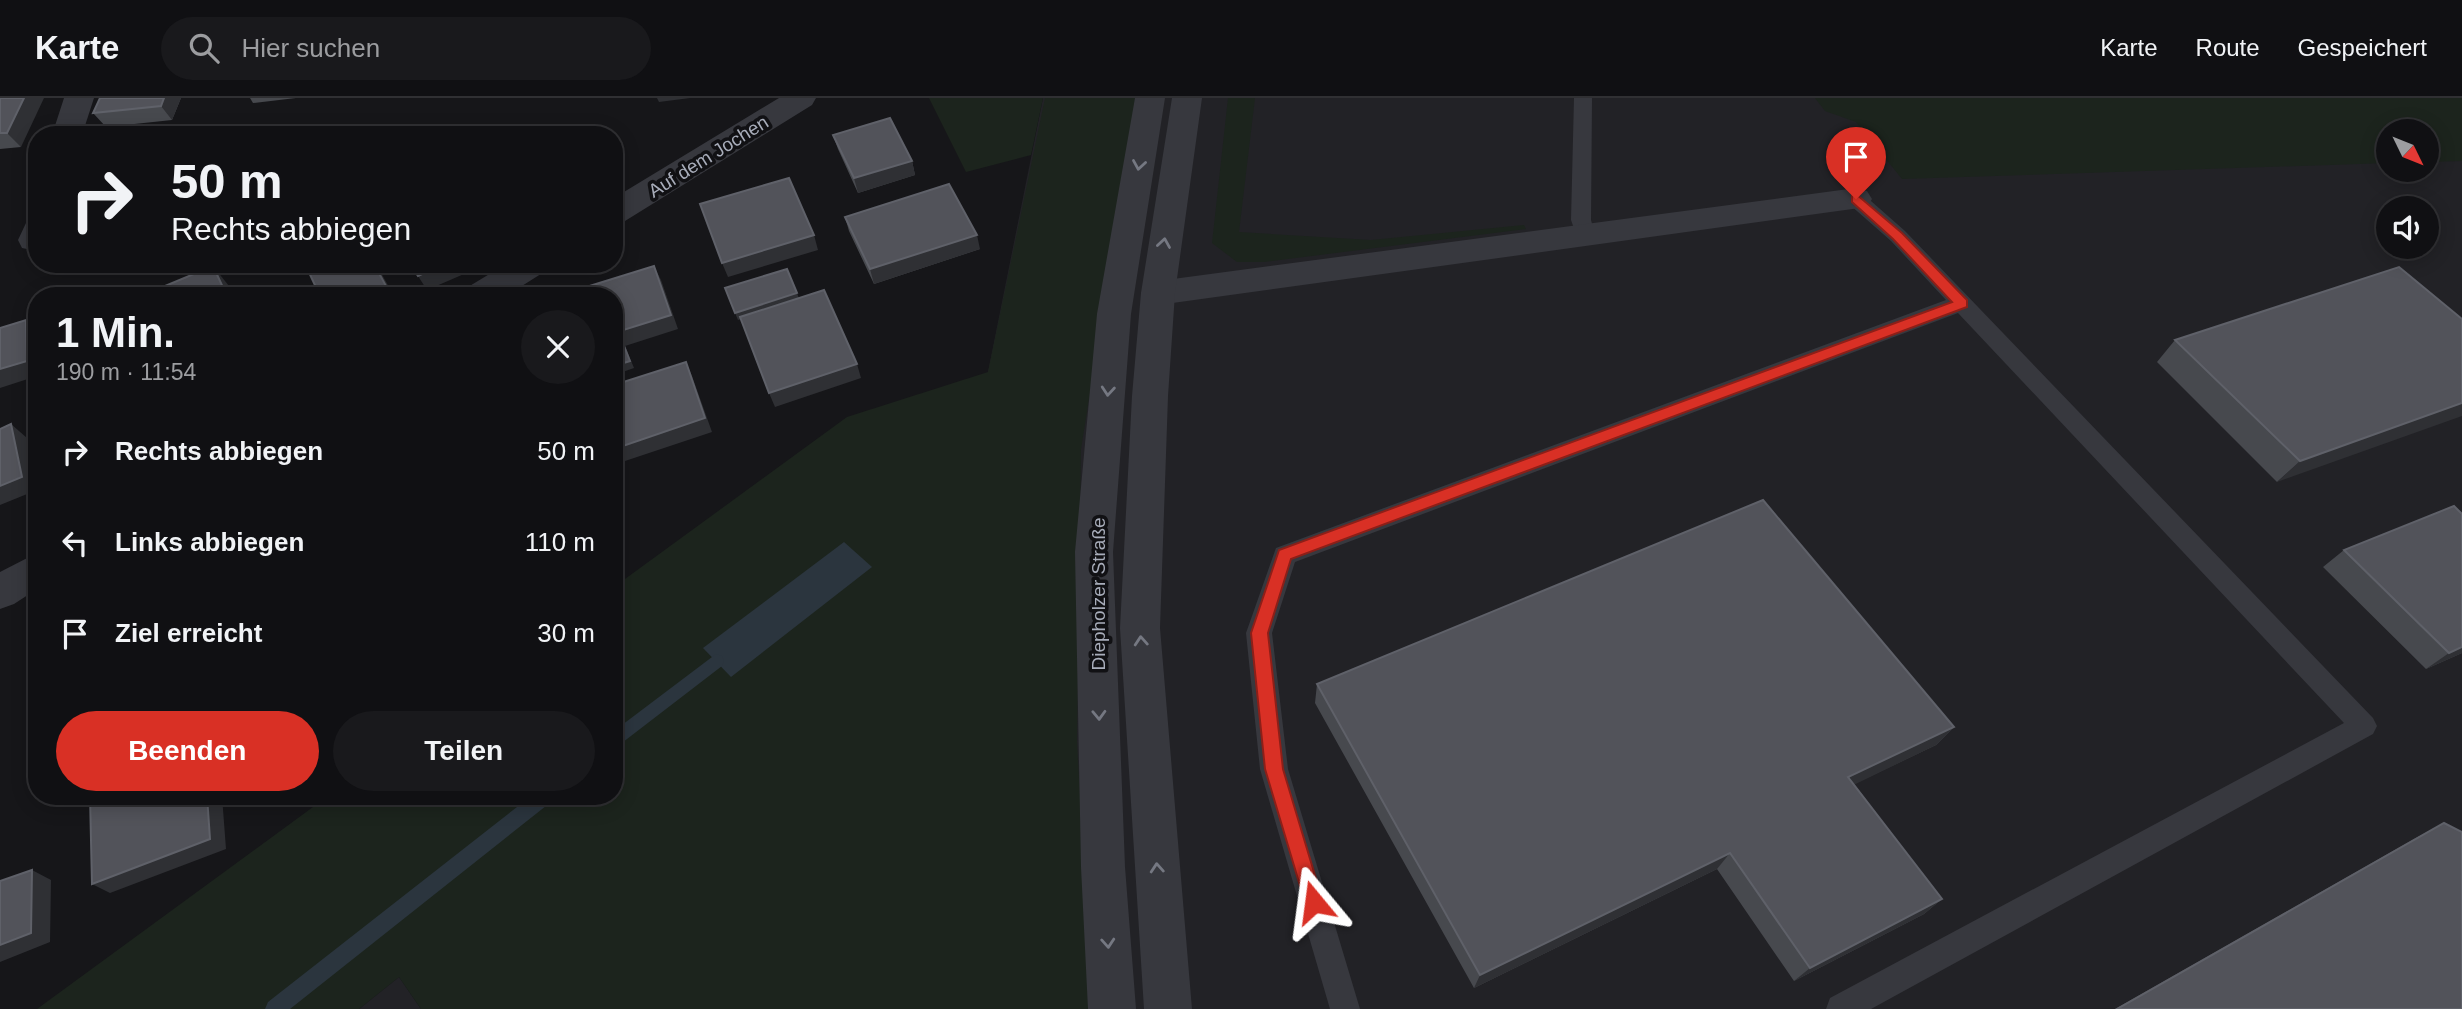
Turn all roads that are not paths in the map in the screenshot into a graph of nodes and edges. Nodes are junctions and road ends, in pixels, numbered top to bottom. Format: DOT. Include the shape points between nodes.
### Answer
graph roads {
  1 [pos="79,98"];
  2 [pos="802,98"];
  3 [pos="1150,98"];
  4 [pos="1187,98"];
  5 [pos="1583,98"];
  6 [pos="70,126"];
  7 [pos="1856,199"];
  8 [pos="623,207"];
  9 [pos="1585,235"];
  10 [pos="517,273"];
  11 [pos="494,287"];
  12 [pos="1158,293"];
  13 [pos="1962,303"];
  14 [pos="28,575"];
  15 [pos="0,592"];
  16 [pos="1112,1009"];
  17 [pos="1168,1009"];
  18 [pos="1345,1009"];
  19 [pos="1841,1009"];
  1 -- 6 [label="street"];
  2 -- 8 [label="street, Auf dem Jochen"];
  3 -- 16 [label="street, Diepholzer Straße, one-way" via="1115,314 1094,552"];
  12 -- 4 [label="street, one-way"];
  5 -- 9 [label="lane" via="1581,220"];
  7 -- 9 [label="street"];
  7 -- 13 [label="lane"];
  9 -- 12 [label="street"];
  10 -- 11 [label="street"];
  17 -- 12 [label="street, one-way" via="1140,628"];
  13 -- 18 [label="lane" via="1285,555 1259,633 1274,769"];
  13 -- 19 [label="lane" via="2364,726"];
  14 -- 15 [label="street"];
}
